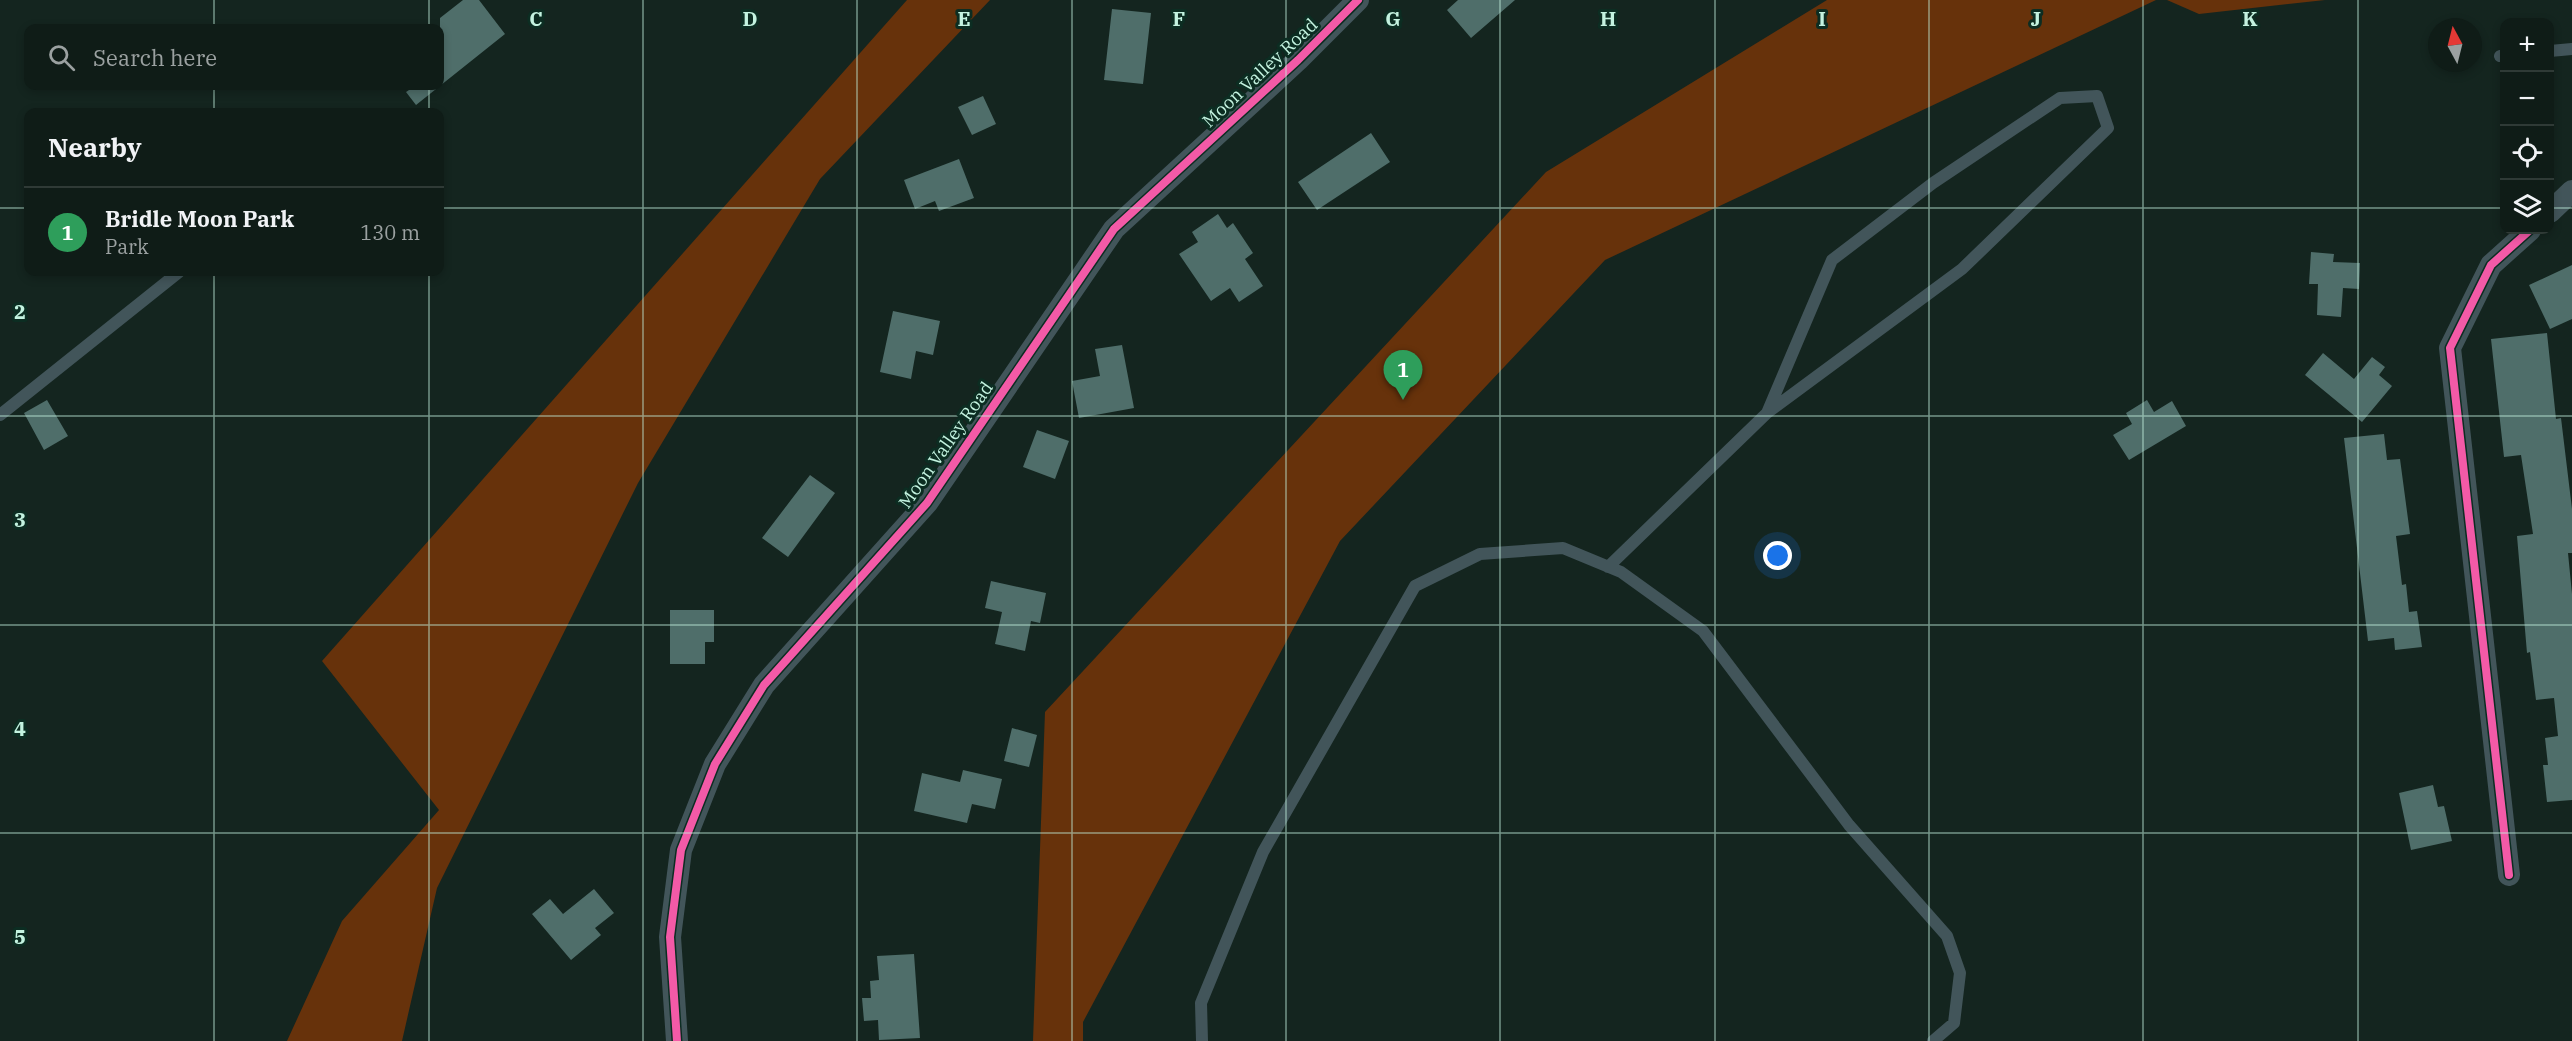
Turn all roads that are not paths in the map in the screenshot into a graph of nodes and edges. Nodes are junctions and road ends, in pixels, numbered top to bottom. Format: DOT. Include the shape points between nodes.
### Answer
graph roads {
  1 [pos="1358,0"];
  2 [pos="2572,49"];
  3 [pos="2554,51"];
  4 [pos="2572,191"];
  5 [pos="2554,208"];
  6 [pos="2526,234"];
  7 [pos="174,276"];
  8 [pos="1767,413"];
  9 [pos="0,415"];
  10 [pos="1608,567"];
  11 [pos="2509,875"];
  12 [pos="676,1041"];
  13 [pos="1202,1041"];
  14 [pos="1933,1041"];
  1 -- 12 [label="street, Moon Valley Road" via="1114,229 927,502 764,685 715,764 681,850 670,937"];
  2 -- 3 [label="lane"];
  4 -- 5 [label="street"];
  6 -- 11 [label="street" via="2491,265 2450,348"];
  7 -- 9 [label="lane"];
  8 -- 8 [label="lane" via="1832,260 1933,183 2060,98 2097,96 2108,128 1970,261"];
  8 -- 10 [label="lane"];
  10 -- 13 [label="lane" via="1563,548 1480,554 1415,586 1263,852 1201,1003"];
  10 -- 14 [label="lane" via="1621,572 1703,631 1849,825 1947,936 1960,973 1954,1023"];
}
